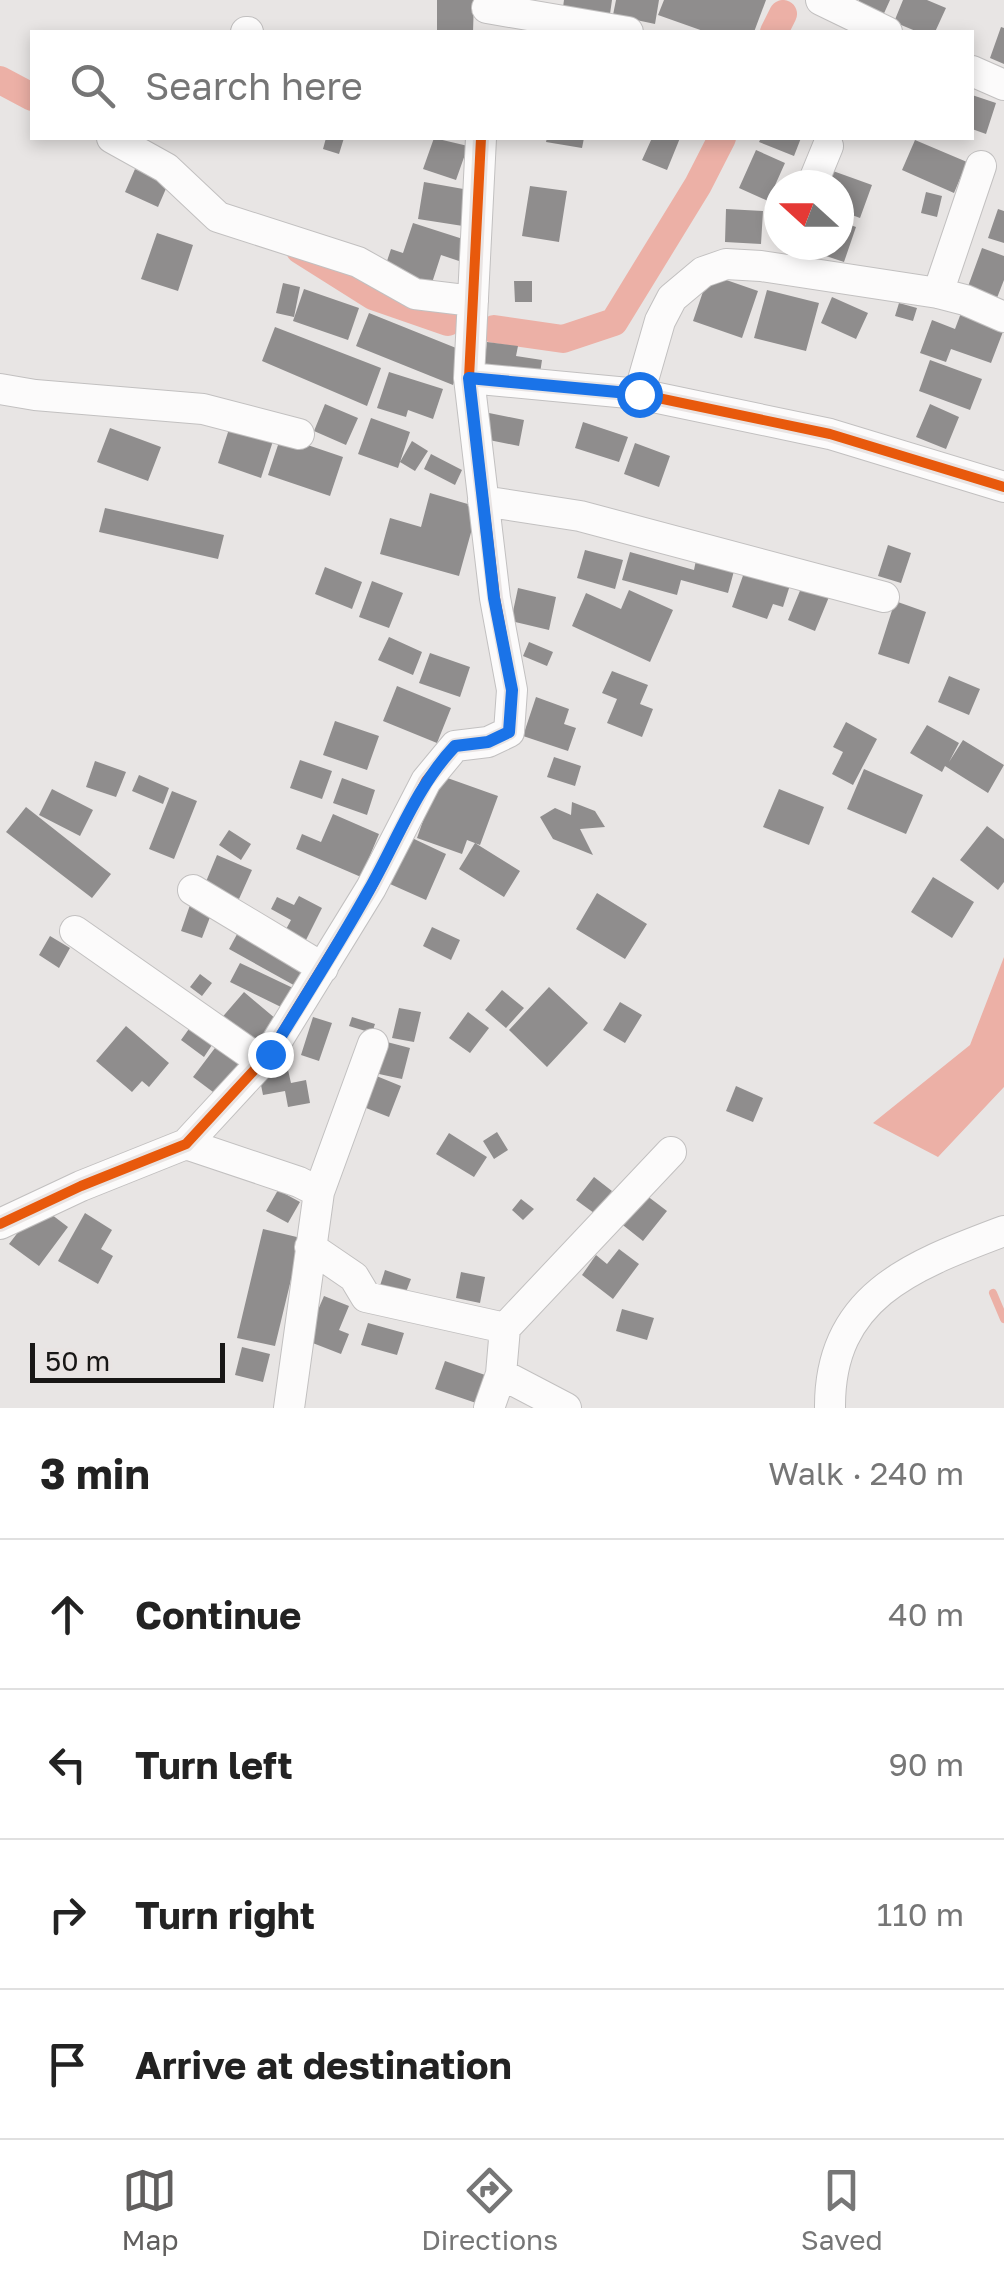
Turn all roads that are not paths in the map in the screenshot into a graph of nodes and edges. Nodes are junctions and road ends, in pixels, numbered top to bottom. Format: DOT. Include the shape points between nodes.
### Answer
graph roads {
  1 [pos="821,0"];
  2 [pos="486,13"];
  3 [pos="613,30"];
  4 [pos="883,30"];
  5 [pos="974,72"];
  6 [pos="1004,85"];
  7 [pos="116,140"];
  8 [pos="480,140"];
  9 [pos="828,146"];
  10 [pos="981,166"];
  11 [pos="818,170"];
  12 [pos="764,259"];
  13 [pos="799,260"];
  14 [pos="938,293"];
  15 [pos="473,301"];
  16 [pos="1004,317"];
  17 [pos="469,378"];
  18 [pos="0,389"];
  19 [pos="639,394"];
  20 [pos="299,434"];
  21 [pos="1004,487"];
  22 [pos="483,501"];
  23 [pos="884,597"];
  24 [pos="193,890"];
  25 [pos="75,931"];
  26 [pos="323,968"];
  27 [pos="373,1044"];
  28 [pos="262,1062"];
  29 [pos="186,1144"];
  30 [pos="671,1152"];
  31 [pos="319,1192"];
  32 [pos="0,1224"];
  33 [pos="1004,1231"];
  34 [pos="310,1247"];
  35 [pos="504,1328"];
  36 [pos="500,1374"];
  37 [pos="288,1408"];
  38 [pos="489,1408"];
  39 [pos="566,1408"];
  40 [pos="830,1408"];
  1 -- 4 [label="street"];
  2 -- 3 [label="street"];
  5 -- 6 [label="street"];
  7 -- 15 [label="street" via="166,168 218,217 358,262 415,294"];
  8 -- 15 [label="street"];
  9 -- 11 [label="street"];
  10 -- 14 [label="street"];
  12 -- 19 [label="street" via="702,272 672,298"];
  13 -- 14 [label="street"];
  14 -- 16 [label="street"];
  15 -- 17 [label="street"];
  17 -- 19 [label="street"];
  17 -- 22 [label="street"];
  18 -- 20 [label="street" via="202,410"];
  19 -- 21 [label="street" via="830,434"];
  22 -- 23 [label="street" via="580,516"];
  22 -- 26 [label="street" via="512,690 509,732 455,746 442,760"];
  24 -- 26 [label="street"];
  25 -- 28 [label="street"];
  26 -- 28 [label="street"];
  27 -- 31 [label="street"];
  28 -- 29 [label="street"];
  29 -- 31 [label="street"];
  29 -- 32 [label="street"];
  30 -- 35 [label="street"];
  31 -- 34 [label="street"];
  33 -- 40 [label="street" via="882,1288 849,1325"];
  34 -- 35 [label="street" via="354,1276 366,1297"];
  34 -- 37 [label="street"];
  35 -- 36 [label="street"];
  36 -- 38 [label="street"];
  36 -- 39 [label="street"];
}
